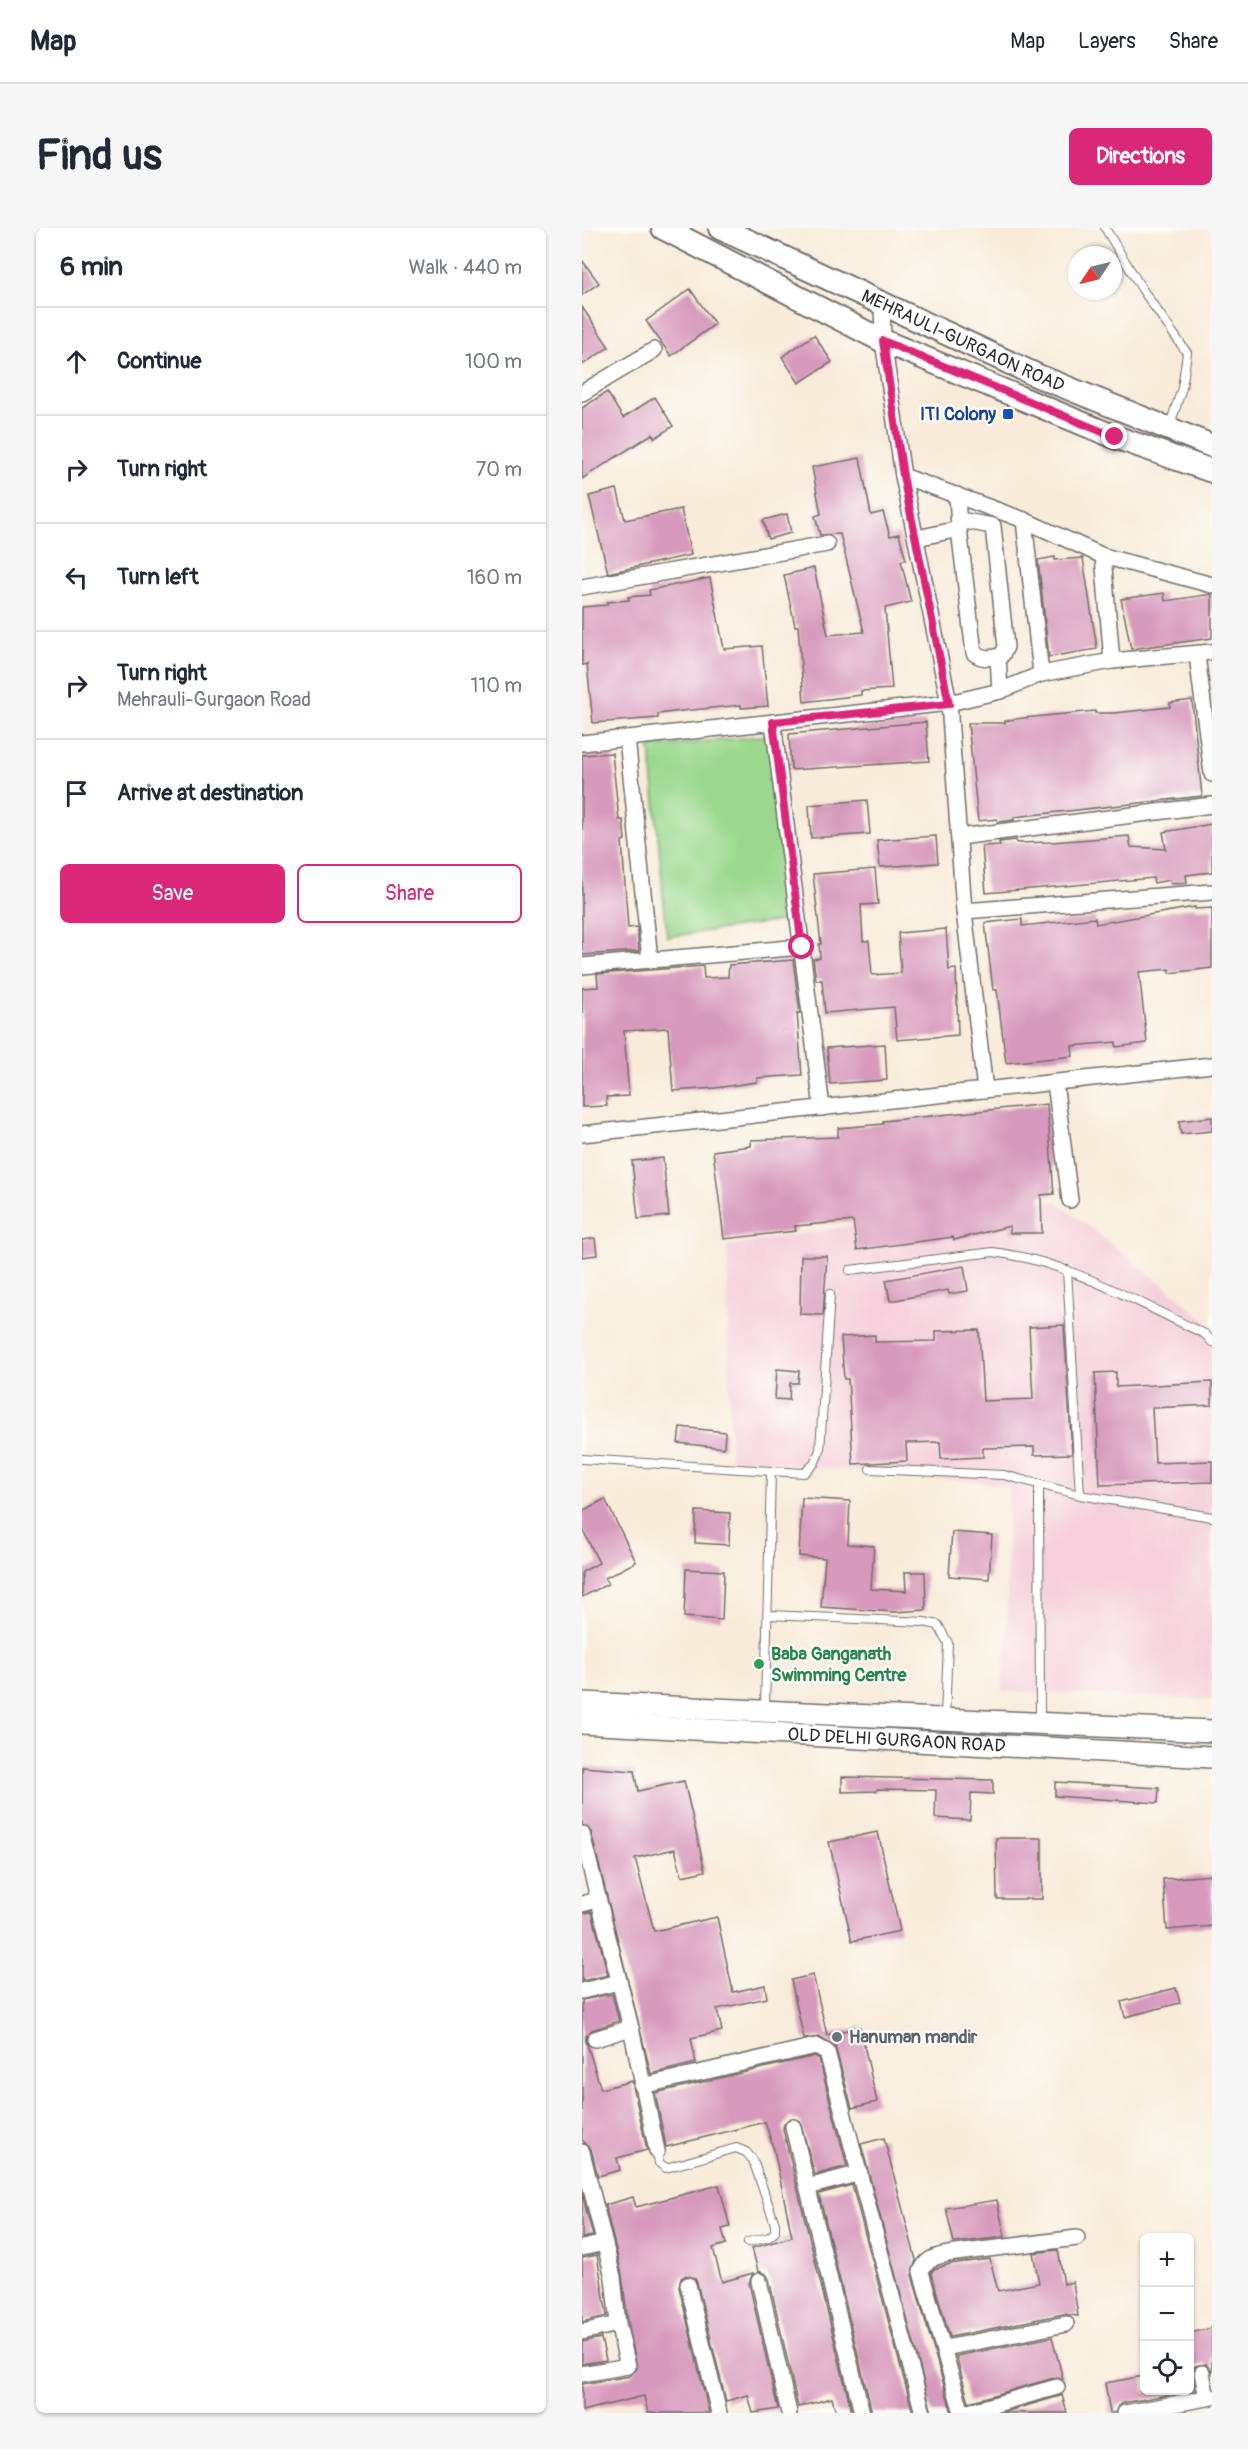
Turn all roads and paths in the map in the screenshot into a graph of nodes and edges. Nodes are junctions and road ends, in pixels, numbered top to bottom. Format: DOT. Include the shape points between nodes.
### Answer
graph roads {
  1 [pos="663,228"];
  2 [pos="720,228"];
  3 [pos="1105,228"];
  4 [pos="882,305"];
  5 [pos="883,341"];
  6 [pos="654,350"];
  7 [pos="582,393"];
  8 [pos="1168,429"];
  9 [pos="1212,446"];
  10 [pos="1212,471"];
  11 [pos="903,476"];
  12 [pos="957,495"];
  13 [pos="1024,520"];
  14 [pos="959,525"];
  15 [pos="918,538"];
  16 [pos="827,544"];
  17 [pos="1103,556"];
  18 [pos="1212,585"];
  19 [pos="582,587"];
  20 [pos="1205,654"];
  21 [pos="998,657"];
  22 [pos="1112,661"];
  23 [pos="1041,674"];
  24 [pos="1000,691"];
  25 [pos="949,704"];
  26 [pos="773,722"];
  27 [pos="627,738"];
  28 [pos="582,743"];
  29 [pos="1212,774"];
  30 [pos="1212,805"];
  31 [pos="958,837"];
  32 [pos="1212,892"];
  33 [pos="964,911"];
  34 [pos="802,947"];
  35 [pos="650,960"];
  36 [pos="582,966"];
  37 [pos="1212,1065"];
  38 [pos="1054,1082"];
  39 [pos="985,1090"];
  40 [pos="822,1108"];
  41 [pos="582,1134"];
  42 [pos="1070,1200"];
  43 [pos="850,1270"];
  44 [pos="1067,1270"];
  45 [pos="830,1294"];
  46 [pos="1212,1342"];
  47 [pos="582,1459"];
  48 [pos="870,1468"];
  49 [pos="771,1473"];
  50 [pos="1039,1486"];
  51 [pos="1080,1495"];
  52 [pos="1212,1517"];
  53 [pos="769,1615"];
  54 [pos="582,1703"];
  55 [pos="765,1710"];
  56 [pos="944,1719"];
  57 [pos="582,1723"];
  58 [pos="1040,1723"];
  59 [pos="1212,1731"];
  60 [pos="943,1743"];
  61 [pos="1212,1757"];
  62 [pos="582,1834"];
  63 [pos="590,1902"];
  64 [pos="619,1982"];
  65 [pos="582,1991"];
  66 [pos="631,2028"];
  67 [pos="595,2039"];
  68 [pos="642,2086"];
  69 [pos="793,2127"];
  70 [pos="657,2151"];
  71 [pos="583,2161"];
  72 [pos="860,2173"];
  73 [pos="808,2187"];
  74 [pos="1077,2238"];
  75 [pos="748,2242"];
  76 [pos="605,2243"];
  77 [pos="582,2248"];
  78 [pos="759,2281"];
  79 [pos="688,2285"];
  80 [pos="618,2324"];
  81 [pos="1066,2324"];
  82 [pos="582,2332"];
  83 [pos="945,2348"];
  84 [pos="1202,2373"];
  85 [pos="582,2374"];
  86 [pos="1057,2387"];
  87 [pos="1210,2398"];
  88 [pos="719,2413"];
  89 [pos="789,2413"];
  90 [pos="862,2413"];
  91 [pos="922,2413"];
  92 [pos="963,2413"];
  93 [pos="1125,2413"];
  1 -- 5 [label="main road, MEHRAULI-GURGAON ROAD"];
  2 -- 4 [label="main road, MEHRAULI-GURGAON ROAD" via="755,240"];
  3 -- 8 [label="lane" via="1187,353 1182,388"];
  4 -- 5 [label="street"];
  4 -- 8 [label="main road, MEHRAULI-GURGAON ROAD" via="1038,376"];
  5 -- 10 [label="main road, MEHRAULI-GURGAON ROAD" via="1115,437"];
  5 -- 11 [label="street"];
  6 -- 7 [label="street"];
  8 -- 9 [label="main road, MEHRAULI-GURGAON ROAD"];
  11 -- 12 [label="street"];
  11 -- 15 [label="street"];
  12 -- 13 [label="street"];
  12 -- 14 [label="street"];
  13 -- 17 [label="street"];
  13 -- 23 [label="street"];
  14 -- 15 [label="street"];
  14 -- 21 [label="street" via="974,653 983,658"];
  14 -- 21 [label="street" via="993,526 1006,647"];
  15 -- 25 [label="street"];
  16 -- 19 [label="street"];
  17 -- 18 [label="street"];
  17 -- 22 [label="street"];
  20 -- 22 [label="street"];
  20 -- 29 [label="street"];
  21 -- 24 [label="street"];
  22 -- 23 [label="street"];
  23 -- 24 [label="street"];
  24 -- 25 [label="street"];
  25 -- 26 [label="street"];
  25 -- 31 [label="street"];
  26 -- 27 [label="street"];
  26 -- 34 [label="street"];
  27 -- 28 [label="street"];
  27 -- 35 [label="street"];
  30 -- 31 [label="street"];
  31 -- 33 [label="street"];
  32 -- 33 [label="street"];
  33 -- 39 [label="street"];
  34 -- 35 [label="street"];
  34 -- 40 [label="street"];
  35 -- 36 [label="street"];
  37 -- 38 [label="street"];
  38 -- 39 [label="street"];
  38 -- 42 [label="street"];
  39 -- 40 [label="street"];
  40 -- 41 [label="street"];
  43 -- 44 [label="lane" via="993,1252"];
  44 -- 46 [label="lane" via="1205,1334"];
  44 -- 51 [label="lane"];
  45 -- 49 [label="lane" via="819,1450 814,1464 804,1473"];
  47 -- 49 [label="lane"];
  48 -- 50 [label="lane" via="1004,1475"];
  49 -- 53 [label="lane"];
  50 -- 51 [label="lane"];
  50 -- 58 [label="lane"];
  51 -- 52 [label="lane"];
  53 -- 55 [label="lane"];
  53 -- 56 [label="lane" via="938,1625 948,1643"];
  54 -- 55 [label="main road, OLD DELHI GURGAON ROAD"];
  55 -- 56 [label="main road, OLD DELHI GURGAON ROAD"];
  56 -- 58 [label="main road, OLD DELHI GURGAON ROAD"];
  56 -- 60 [label="street"];
  57 -- 60 [label="main road, OLD DELHI GURGAON ROAD"];
  58 -- 59 [label="main road, OLD DELHI GURGAON ROAD"];
  60 -- 61 [label="main road, OLD DELHI GURGAON ROAD"];
  62 -- 63 [label="street"];
  63 -- 64 [label="street"];
  64 -- 65 [label="street"];
  64 -- 66 [label="street"];
  66 -- 67 [label="street"];
  66 -- 68 [label="street"];
  68 -- 70 [label="street"];
  68 -- 72 [label="street" via="822,2047 827,2052"];
  69 -- 73 [label="street"];
  70 -- 75 [label="lane" via="659,2163 666,2168 735,2148 746,2152 753,2160 775,2224 775,2232 769,2237"];
  71 -- 76 [label="street"];
  72 -- 73 [label="street"];
  72 -- 91 [label="street"];
  73 -- 90 [label="street"];
  74 -- 83 [label="street" via="930,2259 921,2272"];
  76 -- 77 [label="street"];
  76 -- 80 [label="street"];
  78 -- 89 [label="street"];
  79 -- 88 [label="street"];
  80 -- 82 [label="street"];
  80 -- 85 [label="street" via="628,2366"];
  81 -- 83 [label="street"];
  83 -- 92 [label="street"];
  84 -- 87 [label="street"];
  86 -- 92 [label="street"];
  87 -- 93 [label="street"];
}
